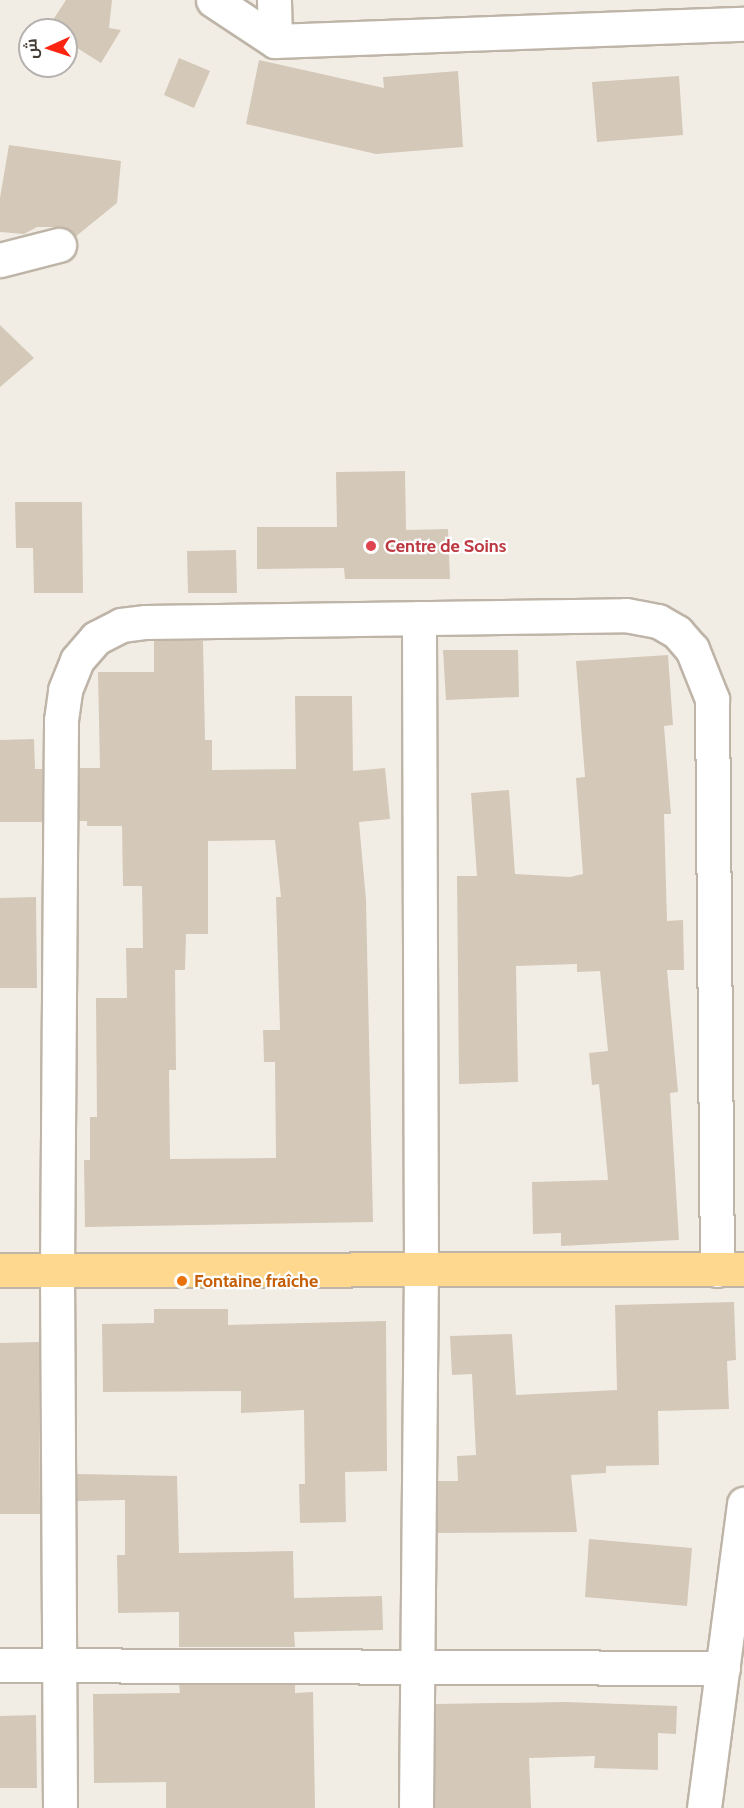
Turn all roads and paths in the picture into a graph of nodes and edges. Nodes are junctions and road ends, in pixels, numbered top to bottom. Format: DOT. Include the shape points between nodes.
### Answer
graph roads {
  1 [pos="213,0"];
  2 [pos="274,0"];
  3 [pos="744,24"];
  4 [pos="275,41"];
  5 [pos="59,245"];
  6 [pos="0,260"];
  7 [pos="419,618"];
  8 [pos="421,1268"];
  9 [pos="0,1270"];
  10 [pos="57,1270"];
  11 [pos="730,1270"];
  12 [pos="744,1504"];
  13 [pos="0,1665"];
  14 [pos="58,1665"];
  15 [pos="416,1666"];
  16 [pos="723,1668"];
  17 [pos="60,1808"];
  18 [pos="416,1808"];
  19 [pos="704,1808"];
  1 -- 4 [label="street"];
  2 -- 4 [label="street"];
  3 -- 4 [label="street"];
  5 -- 6 [label="street"];
  7 -- 8 [label="street"];
  7 -- 10 [label="street" via="121,625 96,638 77,660 64,690 61,720"];
  7 -- 11 [label="street" via="636,617 658,621 677,632 704,671 712,699"];
  8 -- 10 [label="main road"];
  8 -- 11 [label="main road"];
  8 -- 15 [label="street"];
  9 -- 10 [label="main road"];
  10 -- 14 [label="street"];
  12 -- 16 [label="street"];
  13 -- 14 [label="street"];
  14 -- 15 [label="street"];
  14 -- 17 [label="street"];
  15 -- 16 [label="street"];
  15 -- 18 [label="street"];
  16 -- 19 [label="street"];
}
